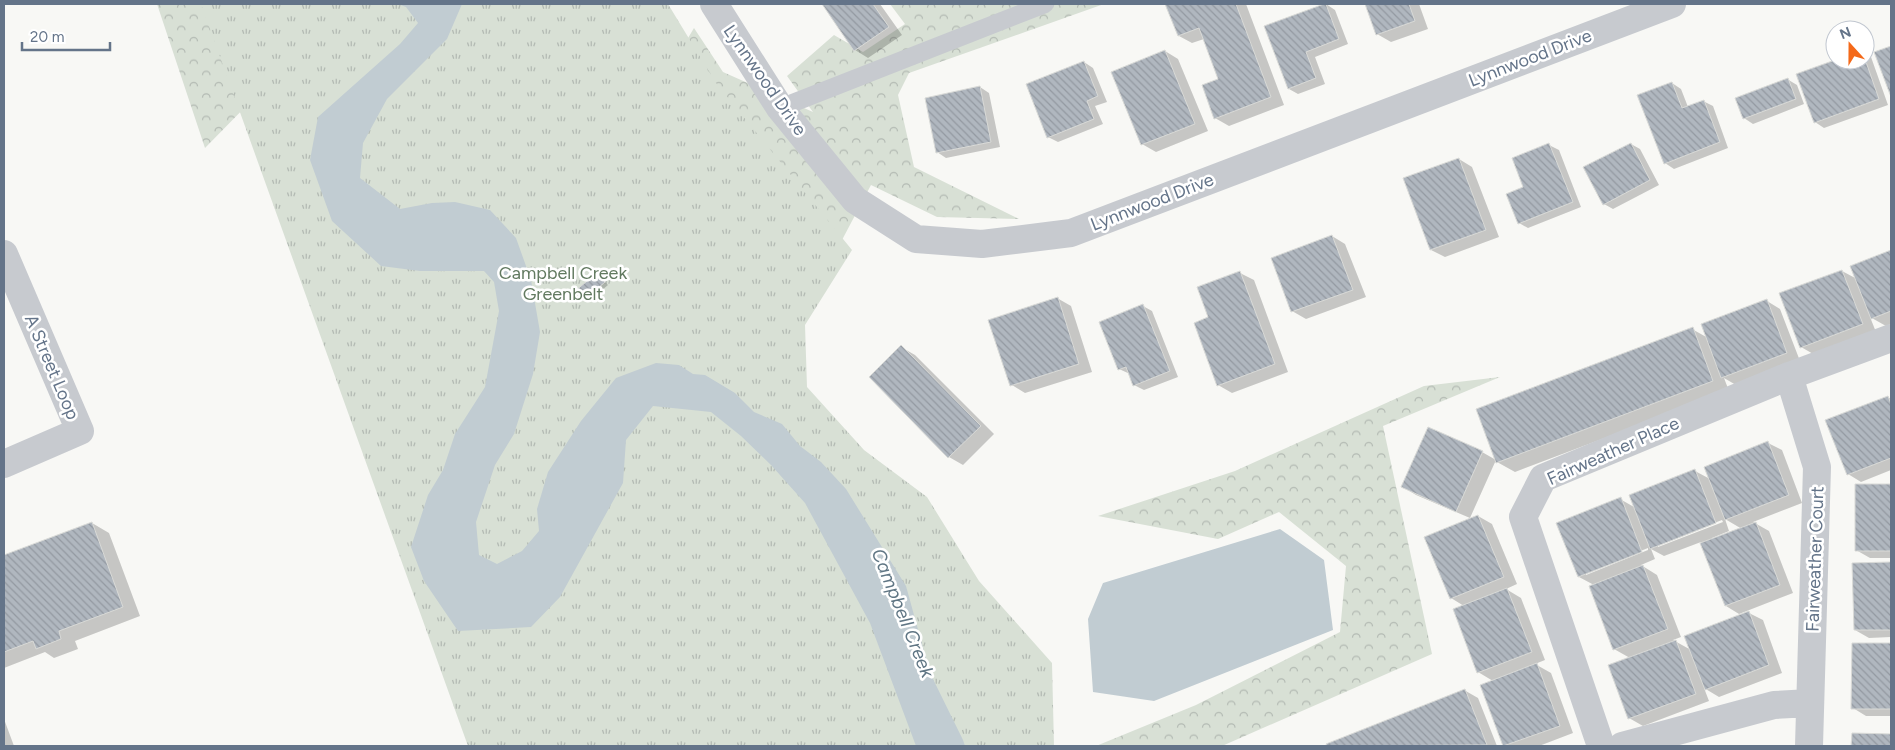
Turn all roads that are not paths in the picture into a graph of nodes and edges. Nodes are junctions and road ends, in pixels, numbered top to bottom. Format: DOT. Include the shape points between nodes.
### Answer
graph roads {
  1 [pos="714,4"];
  2 [pos="1045,4"];
  3 [pos="1672,4"];
  4 [pos="780,108"];
  5 [pos="4,254"];
  6 [pos="1891,338"];
  7 [pos="1789,376"];
  8 [pos="4,464"];
  9 [pos="1810,704"];
  10 [pos="1600,746"];
  11 [pos="1622,746"];
  12 [pos="1809,746"];
  1 -- 4 [label="street, Lynnwood Drive"];
  2 -- 4 [label="lane"];
  3 -- 4 [label="street, Lynnwood Drive" via="1071,233 982,244 916,239 855,200"];
  5 -- 8 [label="street, A Street Loop" via="80,431"];
  6 -- 7 [label="street, Fairweather Place"];
  7 -- 9 [label="street, Fairweather Court" via="1818,467"];
  7 -- 10 [label="street, Fairweather Place" via="1542,478 1523,517"];
  9 -- 11 [label="street" via="1774,705"];
  9 -- 12 [label="street, Fairweather Court"];
}
